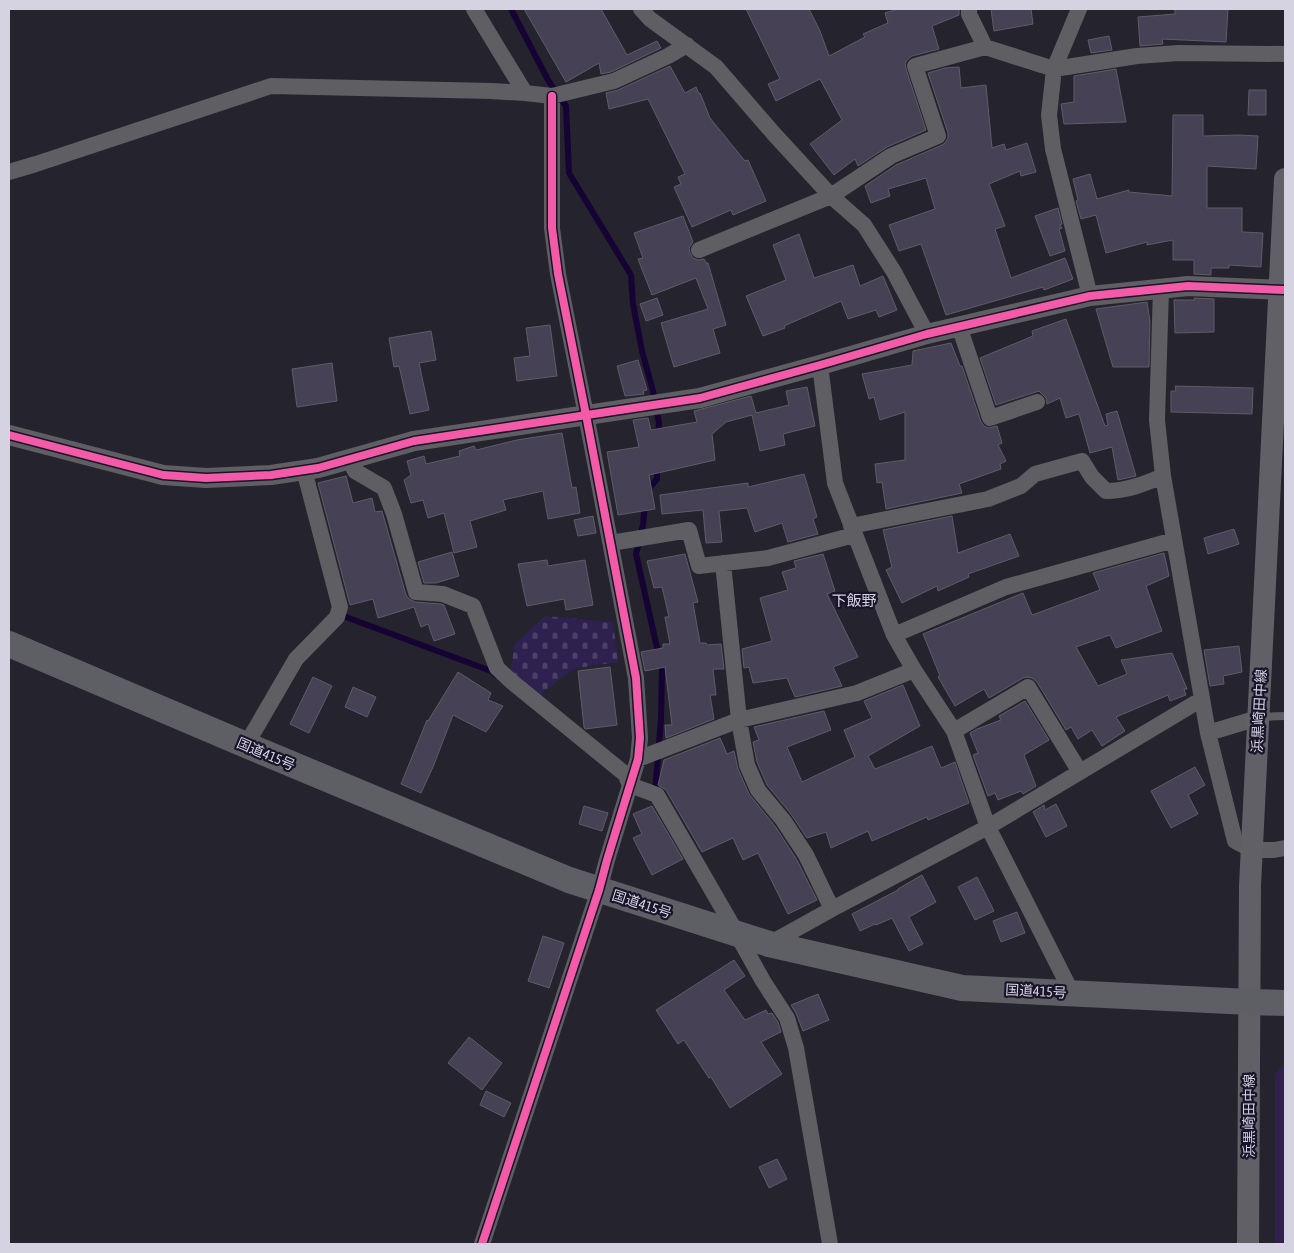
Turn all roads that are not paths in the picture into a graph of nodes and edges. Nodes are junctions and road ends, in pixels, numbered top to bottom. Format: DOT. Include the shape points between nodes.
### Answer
graph roads {
  1 [pos="474,9"];
  2 [pos="641,9"];
  3 [pos="969,9"];
  4 [pos="1079,9"];
  5 [pos="687,45"];
  6 [pos="985,47"];
  7 [pos="1285,54"];
  8 [pos="1054,69"];
  9 [pos="525,93"];
  10 [pos="552,96"];
  11 [pos="9,172"];
  12 [pos="1285,179"];
  13 [pos="831,196"];
  14 [pos="699,250"];
  15 [pos="1161,289"];
  16 [pos="1282,289"];
  17 [pos="1090,296"];
  18 [pos="958,326"];
  19 [pos="927,334"];
  20 [pos="820,365"];
  21 [pos="1037,402"];
  22 [pos="586,415"];
  23 [pos="9,436"];
  24 [pos="349,459"];
  25 [pos="304,470"];
  26 [pos="1163,476"];
  27 [pos="853,530"];
  28 [pos="1174,540"];
  29 [pos="611,543"];
  30 [pos="723,563"];
  31 [pos="894,635"];
  32 [pos="9,644"];
  33 [pos="914,670"];
  34 [pos="1202,699"];
  35 [pos="1285,716"];
  36 [pos="1258,718"];
  37 [pos="739,720"];
  38 [pos="954,731"];
  39 [pos="1208,733"];
  40 [pos="246,745"];
  41 [pos="638,759"];
  42 [pos="1080,772"];
  43 [pos="630,785"];
  44 [pos="988,827"];
  45 [pos="1285,848"];
  46 [pos="1252,850"];
  47 [pos="599,890"];
  48 [pos="832,909"];
  49 [pos="737,934"];
  50 [pos="769,944"];
  51 [pos="1072,993"];
  52 [pos="1250,1002"];
  53 [pos="1285,1003"];
  54 [pos="482,1244"];
  55 [pos="830,1244"];
  56 [pos="1248,1244"];
  1 -- 9 [label="street"];
  2 -- 5 [label="street"];
  3 -- 6 [label="street"];
  4 -- 8 [label="street"];
  5 -- 10 [label="street" via="614,81"];
  5 -- 13 [label="street" via="716,66"];
  6 -- 8 [label="street"];
  6 -- 13 [label="street" via="914,66 938,136 891,156"];
  7 -- 8 [label="street" via="1179,53"];
  8 -- 17 [label="street" via="1049,116 1053,149"];
  9 -- 10 [label="street"];
  9 -- 11 [label="street" via="271,86"];
  10 -- 22 [label="street" via="552,228"];
  12 -- 16 [label="main road, 浜黒崎田中線"];
  13 -- 14 [label="street"];
  13 -- 19 [label="street" via="864,225"];
  15 -- 16 [label="street" via="1188,286"];
  15 -- 17 [label="street"];
  15 -- 26 [label="street" via="1157,420"];
  16 -- 36 [label="main road, 浜黒崎田中線"];
  17 -- 18 [label="street"];
  18 -- 19 [label="street"];
  18 -- 21 [label="street" via="990,418"];
  19 -- 20 [label="street"];
  20 -- 22 [label="street" via="700,398"];
  20 -- 27 [label="street" via="835,483"];
  22 -- 24 [label="street" via="414,441"];
  22 -- 29 [label="street"];
  23 -- 25 [label="street" via="162,475 216,477"];
  24 -- 25 [label="street"];
  24 -- 43 [label="street" via="355,471 384,488 416,592 443,594 473,606 497,668 625,774"];
  25 -- 40 [label="street" via="340,607 337,617 296,659"];
  26 -- 27 [label="street" via="1120,491 1106,491 1082,461 1035,474 1021,486 988,499"];
  26 -- 28 [label="street"];
  27 -- 30 [label="street" via="768,558"];
  27 -- 31 [label="street"];
  28 -- 31 [label="street" via="1006,587"];
  28 -- 34 [label="street"];
  29 -- 30 [label="street" via="689,530 699,566"];
  29 -- 41 [label="street" via="636,678 640,738"];
  30 -- 37 [label="street"];
  31 -- 33 [label="street"];
  32 -- 40 [label="highway, 国道415号"];
  33 -- 37 [label="street" via="857,693"];
  33 -- 38 [label="street"];
  34 -- 39 [label="street"];
  34 -- 42 [label="street"];
  35 -- 36 [label="lane"];
  36 -- 39 [label="street"];
  36 -- 46 [label="main road, 浜黒崎田中線"];
  37 -- 41 [label="street"];
  37 -- 48 [label="street" via="747,765 758,790 806,855"];
  38 -- 42 [label="street" via="1028,687"];
  38 -- 44 [label="street"];
  39 -- 46 [label="street" via="1235,841"];
  40 -- 47 [label="highway, 国道415号"];
  41 -- 43 [label="street"];
  42 -- 44 [label="street"];
  43 -- 47 [label="street"];
  43 -- 49 [label="street" via="657,795"];
  44 -- 48 [label="street"];
  44 -- 51 [label="street"];
  45 -- 46 [label="street"];
  46 -- 52 [label="main road, 浜黒崎田中線"];
  47 -- 49 [label="highway, 国道415号"];
  47 -- 54 [label="street"];
  48 -- 50 [label="street"];
  49 -- 50 [label="highway, 国道415号"];
  49 -- 55 [label="street" via="787,1018 796,1048"];
  50 -- 51 [label="highway, 国道415号" via="962,988"];
  51 -- 52 [label="highway, 国道415号"];
  52 -- 53 [label="highway, 国道415号"];
  52 -- 56 [label="main road, 浜黒崎田中線"];
}
